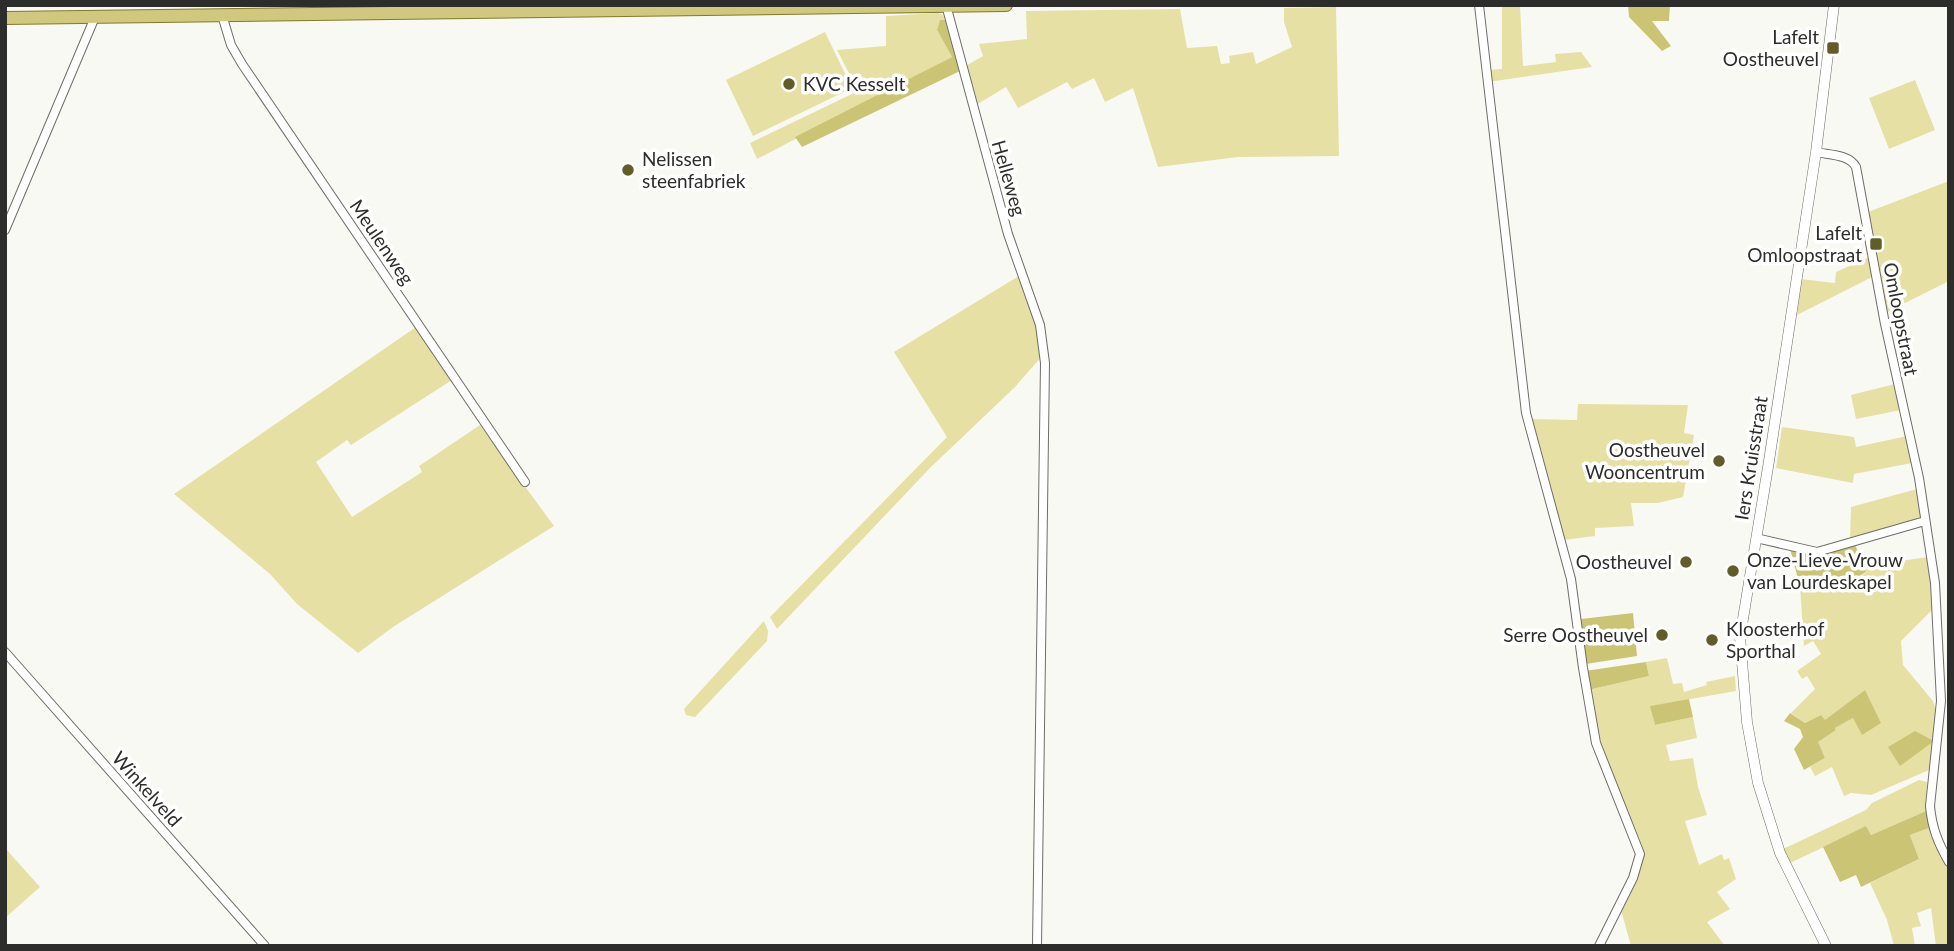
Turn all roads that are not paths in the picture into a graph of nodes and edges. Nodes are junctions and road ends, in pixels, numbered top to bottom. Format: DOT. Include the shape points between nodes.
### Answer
graph roads {
  1 [pos="1006,5"];
  2 [pos="1479,5"];
  3 [pos="1834,5"];
  4 [pos="946,6"];
  5 [pos="774,7"];
  6 [pos="483,8"];
  7 [pos="468,9"];
  8 [pos="102,13"];
  9 [pos="222,15"];
  10 [pos="5,18"];
  11 [pos="1815,152"];
  12 [pos="5,230"];
  13 [pos="525,482"];
  14 [pos="1925,521"];
  15 [pos="1756,538"];
  16 [pos="5,652"];
  17 [pos="1949,862"];
  18 [pos="265,946"];
  19 [pos="1037,946"];
  20 [pos="1599,946"];
  21 [pos="1826,946"];
  1 -- 4 [label="main road"];
  2 -- 20 [label="street" via="1526,413 1571,579 1596,743 1639,847 1633,878"];
  3 -- 11 [label="street, Iers Kruisstraat"];
  4 -- 5 [label="main road"];
  4 -- 19 [label="street, Helleweg" via="1008,234 1040,324 1045,358"];
  5 -- 6 [label="main road"];
  6 -- 7 [label="main road"];
  7 -- 9 [label="main road"];
  8 -- 9 [label="main road"];
  8 -- 10 [label="main road"];
  8 -- 12 [label="street"];
  9 -- 13 [label="street, Meulenweg" via="242,64"];
  11 -- 14 [label="street, Omloopstraat" via="1852,160 1856,167"];
  11 -- 15 [label="street, Iers Kruisstraat"];
  14 -- 15 [label="street" via="1817,552"];
  14 -- 17 [label="street, Omloopstraat" via="1935,583 1941,701 1930,806 1935,836"];
  15 -- 21 [label="street, Iers Kruisstraat" via="1740,637 1747,722 1758,783 1780,853"];
  16 -- 18 [label="street, Winkelveld"];
}
